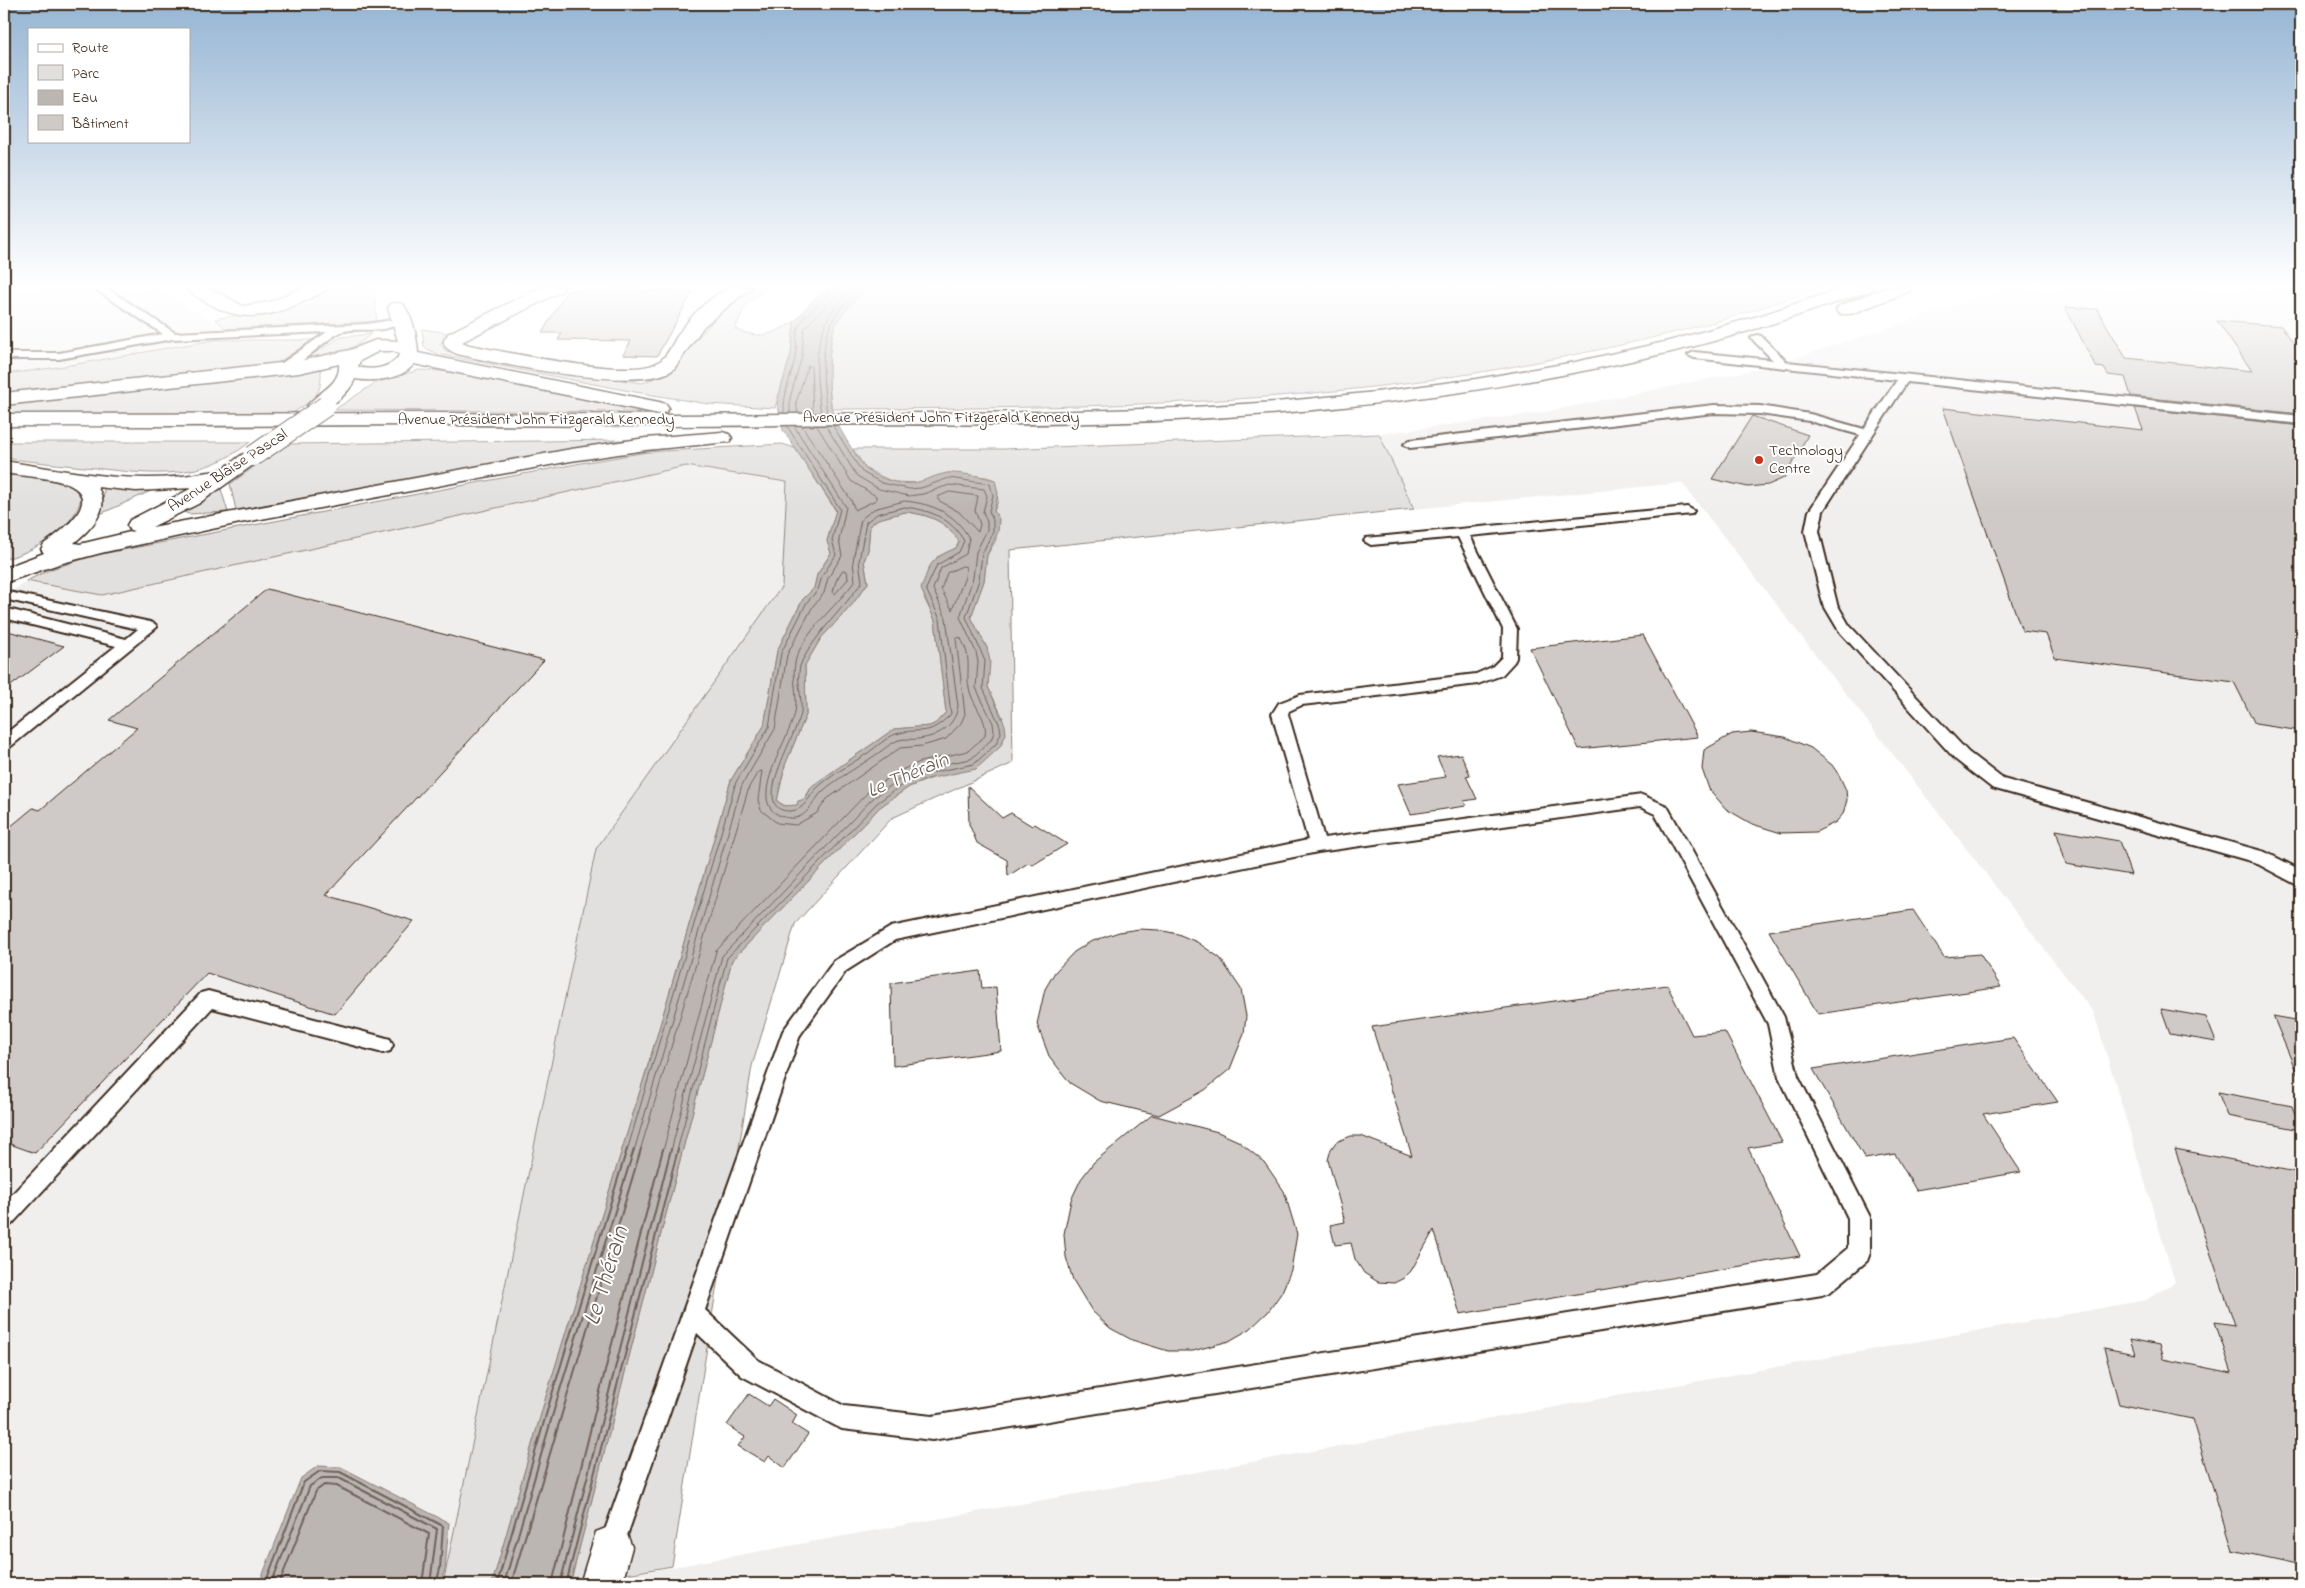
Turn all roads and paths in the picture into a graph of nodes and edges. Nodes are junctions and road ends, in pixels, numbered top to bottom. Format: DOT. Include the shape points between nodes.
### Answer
graph roads {
  1 [pos="292,361"];
  2 [pos="336,361"];
  3 [pos="356,361"];
  4 [pos="359,361"];
  5 [pos="403,361"];
  6 [pos="429,361"];
  7 [pos="535,361"];
  8 [pos="671,361"];
  9 [pos="1600,361"];
  10 [pos="1666,361"];
  11 [pos="1744,361"];
  12 [pos="1779,361"];
  13 [pos="1784,366"];
  14 [pos="280,369"];
  15 [pos="388,371"];
  16 [pos="1904,378"];
  17 [pos="4,399"];
  18 [pos="321,406"];
  19 [pos="4,420"];
  20 [pos="2301,420"];
  21 [pos="772,429"];
  22 [pos="845,429"];
  23 [pos="1867,433"];
  24 [pos="4,435"];
  25 [pos="1410,444"];
  26 [pos="248,455"];
  27 [pos="4,468"];
  28 [pos="229,473"];
  29 [pos="68,476"];
  30 [pos="191,483"];
  31 [pos="1687,511"];
  32 [pos="167,512"];
  33 [pos="195,524"];
  34 [pos="1462,532"];
  35 [pos="1371,541"];
  36 [pos="55,553"];
  37 [pos="4,566"];
  38 [pos="4,576"];
  39 [pos="4,595"];
  40 [pos="4,614"];
  41 [pos="128,644"];
  42 [pos="4,743"];
  43 [pos="1318,845"];
  44 [pos="2301,880"];
  45 [pos="383,1045"];
  46 [pos="4,1218"];
  47 [pos="693,1313"];
  48 [pos="606,1565"];
  1 -- 14 [label="lane"];
  2 -- 14 [label="main road"];
  3 -- 18 [label="main road, Avenue Blaise Pascal" via="340,388"];
  4 -- 15 [label="main road" via="365,375"];
  5 -- 15 [label="main road, Avenue Blaise Pascal"];
  6 -- 21 [label="main road"];
  7 -- 8 [label="main road" via="621,374 658,370"];
  9 -- 22 [label="main road, Avenue Président John Fitzgerald Kennedy" via="1433,390 1302,405"];
  10 -- 22 [label="main road, Avenue Président John Fitzgerald Kennedy" via="1565,383 1391,408 1231,426 981,436"];
  11 -- 13 [label="lane"];
  12 -- 13 [label="lane"];
  13 -- 16 [label="lane"];
  14 -- 17 [label="main road"];
  15 -- 18 [label="main road, Avenue Blaise Pascal"];
  16 -- 20 [label="lane"];
  16 -- 23 [label="lane"];
  18 -- 26 [label="main road, Avenue Blaise Pascal, bridge"];
  19 -- 21 [label="main road, Avenue Président John Fitzgerald Kennedy" via="707,421"];
  21 -- 22 [label="main road, Avenue Président John Fitzgerald Kennedy"];
  21 -- 24 [label="main road, Avenue Président John Fitzgerald Kennedy"];
  21 -- 33 [label="main road" via="622,448"];
  23 -- 25 [label="lane" via="1810,418 1714,409"];
  23 -- 44 [label="lane" via="1816,511 1812,532 1830,604 1844,628 1962,756 1998,784 2259,856"];
  26 -- 28 [label="main road, Avenue Blaise Pascal"];
  26 -- 30 [label="main road, Avenue Blaise Pascal"];
  27 -- 29 [label="main road"];
  28 -- 30 [label="main road"];
  28 -- 32 [label="main road, Avenue Blaise Pascal"];
  29 -- 30 [label="main road" via="146,486"];
  29 -- 36 [label="main road" via="86,486 93,501 86,520"];
  30 -- 32 [label="main road" via="172,497"];
  30 -- 36 [label="main road, Avenue Blaise Pascal"];
  31 -- 34 [label="lane"];
  32 -- 33 [label="main road" via="176,521"];
  32 -- 36 [label="main road, Avenue Blaise Pascal"];
  33 -- 36 [label="main road"];
  34 -- 35 [label="lane"];
  34 -- 43 [label="lane" via="1510,629 1509,658 1497,671 1478,679 1300,700 1284,707 1280,714"];
  36 -- 37 [label="main road, Avenue Blaise Pascal"];
  36 -- 38 [label="main road, Avenue Blaise Pascal"];
  39 -- 41 [label="lane" via="150,627"];
  40 -- 41 [label="lane"];
  41 -- 42 [label="lane"];
  43 -- 47 [label="lane" via="891,934 840,966 792,1031"];
  43 -- 47 [label="lane" via="1642,802 1661,810 1777,1023 1789,1077 1859,1217 1859,1253 1822,1284 932,1428 842,1417 750,1368"];
  45 -- 46 [label="lane" via="208,999"];
  47 -- 48 [label="lane"];
}
